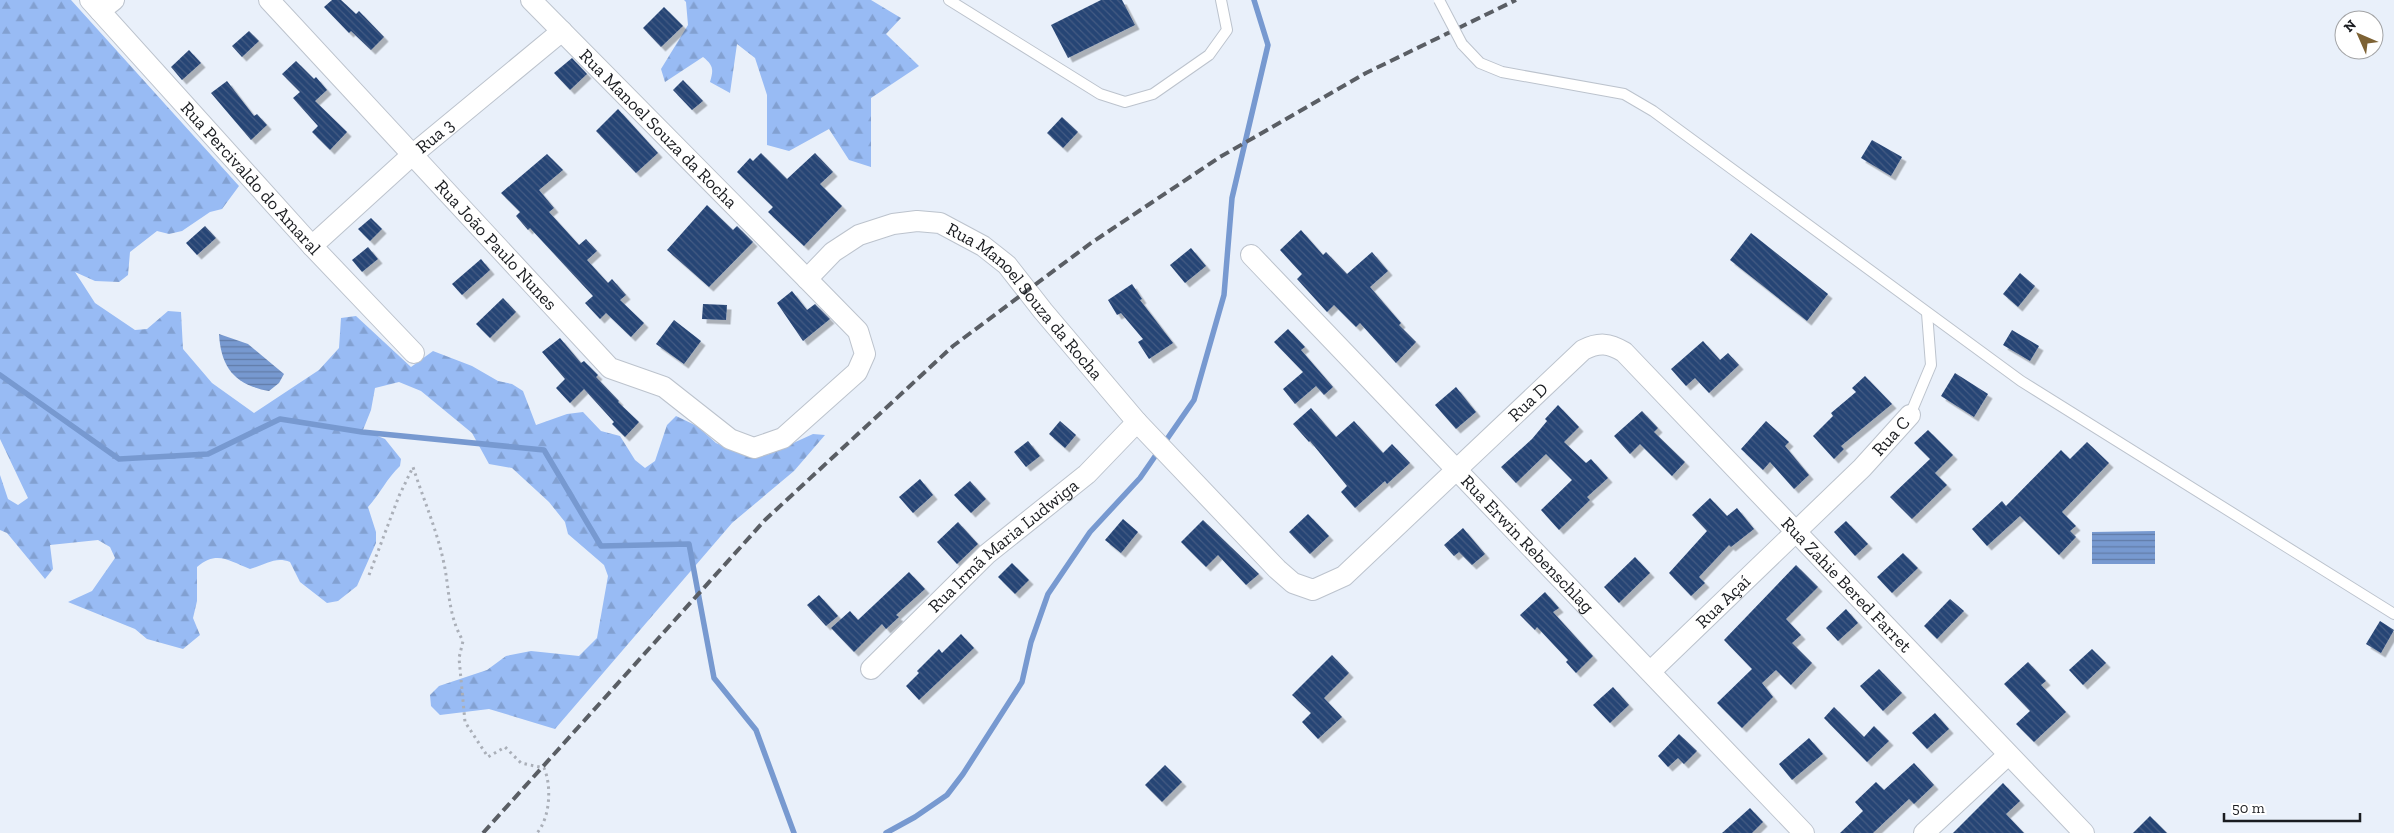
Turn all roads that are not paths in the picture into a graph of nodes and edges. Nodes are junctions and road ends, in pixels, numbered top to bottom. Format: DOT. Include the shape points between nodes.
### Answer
graph roads {
  1 [pos="269,0"];
  2 [pos="531,0"];
  3 [pos="949,0"];
  4 [pos="1221,0"];
  5 [pos="1439,0"];
  6 [pos="101,4"];
  7 [pos="562,31"];
  8 [pos="412,155"];
  9 [pos="312,246"];
  10 [pos="1251,255"];
  11 [pos="807,279"];
  12 [pos="1927,314"];
  13 [pos="1604,344"];
  14 [pos="414,353"];
  15 [pos="1910,415"];
  16 [pos="1137,422"];
  17 [pos="1457,469"];
  18 [pos="1796,531"];
  19 [pos="2394,614"];
  20 [pos="871,669"];
  21 [pos="1651,671"];
  22 [pos="2008,755"];
  23 [pos="1804,833"];
  24 [pos="1924,833"];
  25 [pos="2084,833"];
  1 -- 8 [label="street, Rua João Paulo Nunes"];
  2 -- 7 [label="street, Rua Manoel Souza da Rocha"];
  3 -- 4 [label="lane" via="1100,94 1125,102 1153,94 1209,56 1228,30"];
  5 -- 12 [label="lane, bridge" via="1462,44 1480,64 1502,72 1624,94 1653,111"];
  6 -- 9 [label="street, Rua Percivaldo do Amaral"];
  7 -- 8 [label="street, Rua 3"];
  7 -- 11 [label="street, Rua Manoel Souza da Rocha"];
  8 -- 9 [label="street, Rua 3"];
  8 -- 11 [label="street, Rua João Paulo Nunes" via="610,368 664,387 730,439 754,448 783,438 857,372 865,354 858,331"];
  9 -- 14 [label="street, Rua Percivaldo do Amaral"];
  10 -- 17 [label="street, Rua Erwin Rebenschlag"];
  11 -- 16 [label="street, Rua Manoel Souza da Rocha" via="833,252 859,235 893,224 940,223 983,246 1008,265"];
  12 -- 15 [label="lane, Rua C" via="1931,365"];
  12 -- 19 [label="lane" via="2021,381"];
  13 -- 17 [label="street, Rua D" via="1594,344 1583,350"];
  13 -- 18 [label="street, Rua Zahie Bered Farret" via="1624,352"];
  15 -- 18 [label="street, Rua C" via="1862,468"];
  16 -- 17 [label="street, Rua Manoel Souza da Rocha" via="1277,569 1294,583 1313,590 1344,576"];
  16 -- 20 [label="street, Rua Irmã Maria Ludwiga" via="1087,474 987,554"];
  17 -- 21 [label="street, Rua Erwin Rebenschlag"];
  18 -- 21 [label="street, Rua Açaí"];
  18 -- 22 [label="street, Rua Zahie Bered Farret"];
  21 -- 23 [label="street, Rua Erwin Rebenschlag"];
  22 -- 24 [label="street"];
  22 -- 25 [label="street, Rua Zahie Bered Farret"];
}
